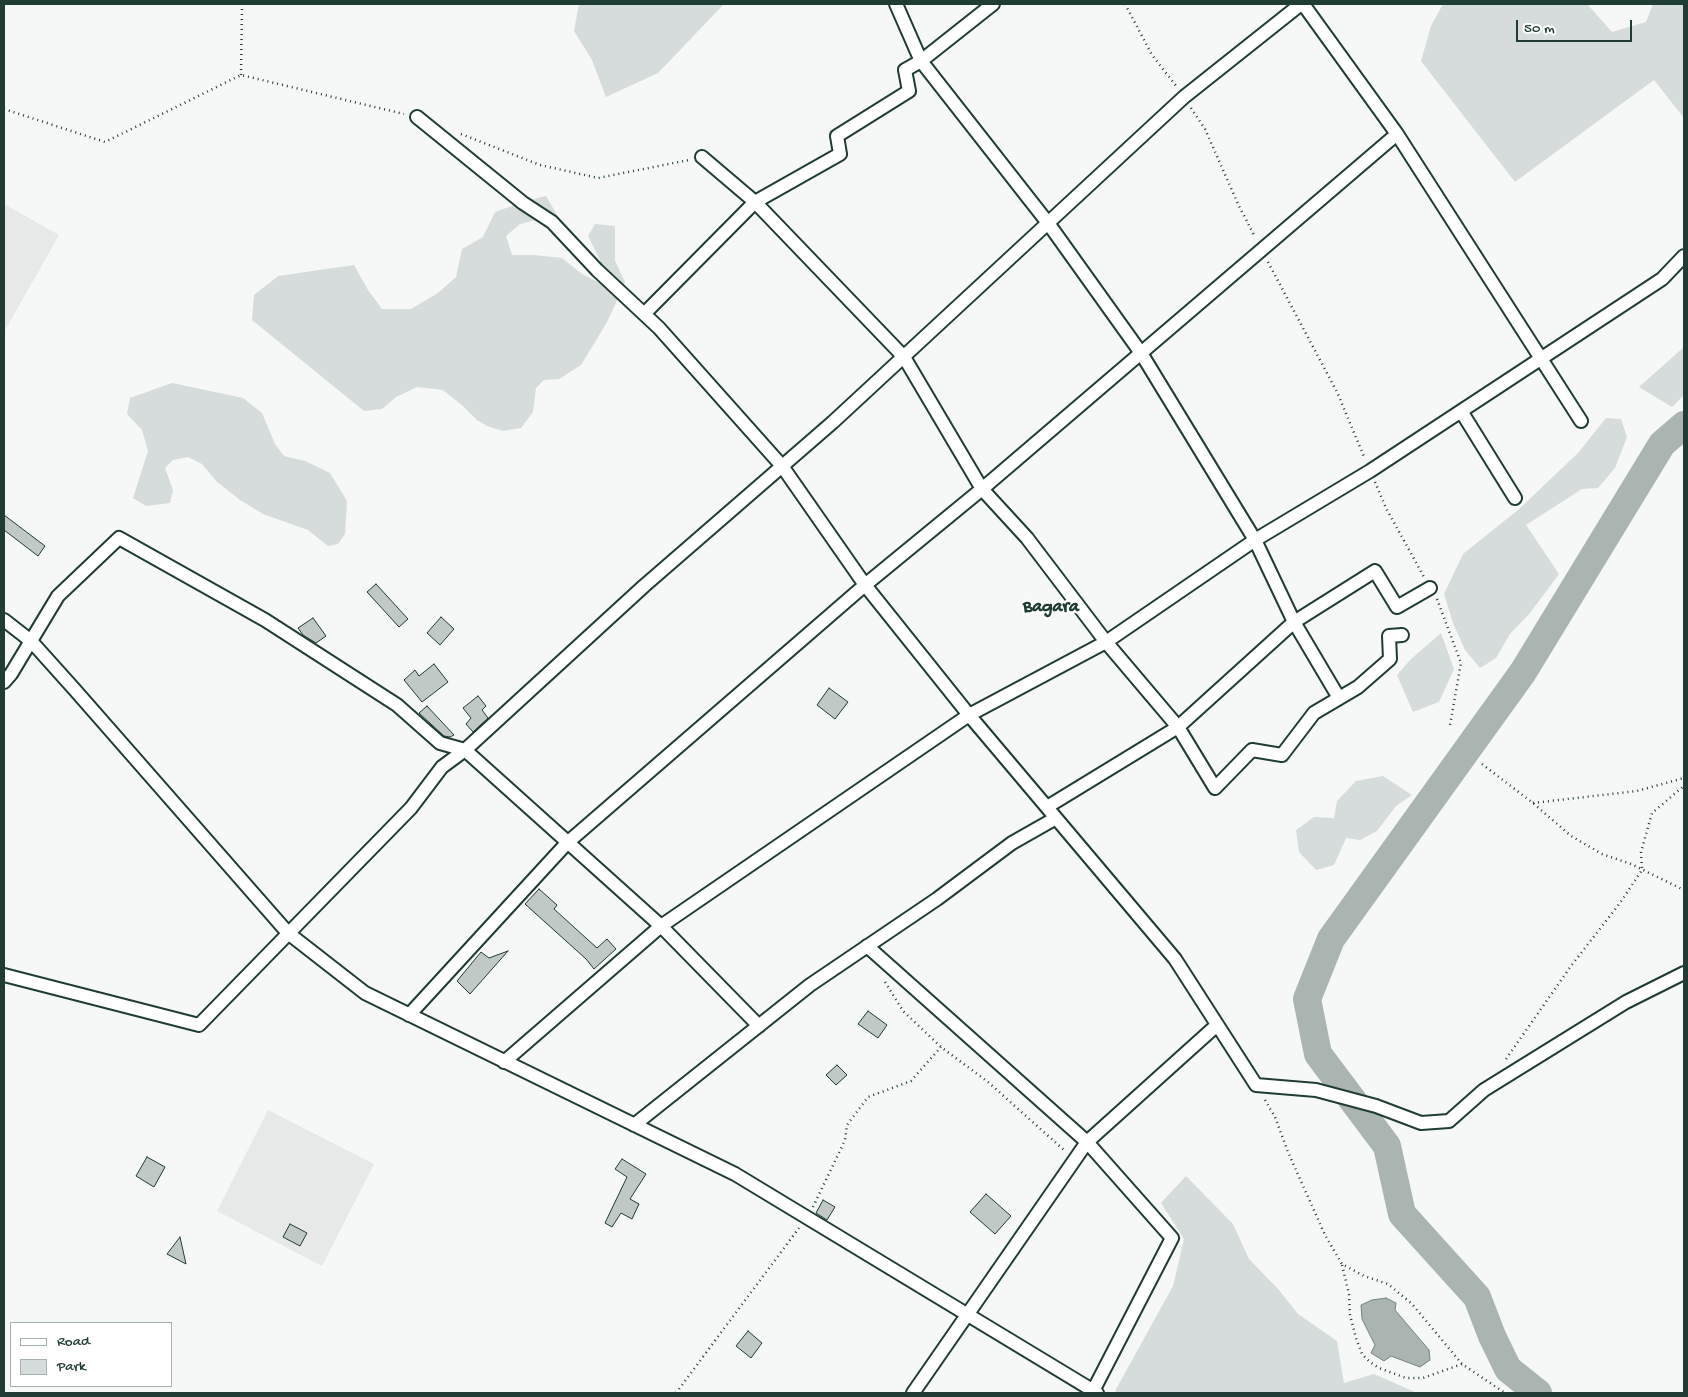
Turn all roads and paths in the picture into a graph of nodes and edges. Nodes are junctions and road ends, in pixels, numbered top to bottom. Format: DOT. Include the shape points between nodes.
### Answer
graph roads {
  1 [pos="242,4"];
  2 [pos="896,4"];
  3 [pos="992,4"];
  4 [pos="1125,4"];
  5 [pos="1302,4"];
  6 [pos="921,61"];
  7 [pos="241,75"];
  8 [pos="1184,97"];
  9 [pos="4,109"];
  10 [pos="417,117"];
  11 [pos="461,134"];
  12 [pos="1397,134"];
  13 [pos="702,157"];
  14 [pos="755,202"];
  15 [pos="1048,224"];
  16 [pos="1262,250"];
  17 [pos="1684,256"];
  18 [pos="644,314"];
  19 [pos="1141,353"];
  20 [pos="904,357"];
  21 [pos="1541,358"];
  22 [pos="1461,411"];
  23 [pos="1582,421"];
  24 [pos="782,466"];
  25 [pos="1370,471"];
  26 [pos="982,488"];
  27 [pos="1516,498"];
  28 [pos="1255,540"];
  29 [pos="865,585"];
  30 [pos="1430,588"];
  31 [pos="4,620"];
  32 [pos="1294,622"];
  33 [pos="1402,635"];
  34 [pos="31,642"];
  35 [pos="1106,642"];
  36 [pos="4,682"];
  37 [pos="1339,698"];
  38 [pos="969,716"];
  39 [pos="1450,725"];
  40 [pos="1178,727"];
  41 [pos="465,750"];
  42 [pos="1482,764"];
  43 [pos="1684,778"];
  44 [pos="1684,786"];
  45 [pos="1533,803"];
  46 [pos="1047,807"];
  47 [pos="1056,818"];
  48 [pos="567,843"];
  49 [pos="1642,870"];
  50 [pos="1684,890"];
  51 [pos="662,926"];
  52 [pos="288,933"];
  53 [pos="868,946"];
  54 [pos="1684,973"];
  55 [pos="4,974"];
  56 [pos="884,980"];
  57 [pos="409,1016"];
  58 [pos="1217,1025"];
  59 [pos="759,1026"];
  60 [pos="941,1047"];
  61 [pos="1506,1059"];
  62 [pos="504,1062"];
  63 [pos="1256,1085"];
  64 [pos="634,1125"];
  65 [pos="1087,1142"];
  66 [pos="1075,1159"];
  67 [pos="807,1218"];
  68 [pos="1342,1264"];
  69 [pos="968,1315"];
  70 [pos="1462,1364"];
  71 [pos="1095,1392"];
  72 [pos="676,1393"];
  73 [pos="912,1393"];
  74 [pos="1505,1393"];
  1 -- 7 [label="path"];
  2 -- 6 [label="street"];
  3 -- 6 [label="street"];
  4 -- 8 [label="path" via="1152,55"];
  5 -- 8 [label="street"];
  5 -- 12 [label="street"];
  6 -- 14 [label="street" via="905,70 909,91 837,136 840,154"];
  6 -- 15 [label="street"];
  7 -- 9 [label="path" via="105,142"];
  7 -- 10 [label="path"];
  8 -- 15 [label="street"];
  8 -- 16 [label="path" via="1205,129"];
  10 -- 18 [label="street" via="523,204 552,222"];
  11 -- 13 [label="path" via="540,164 598,178"];
  12 -- 16 [label="street"];
  12 -- 21 [label="street"];
  13 -- 14 [label="street"];
  14 -- 18 [label="street"];
  14 -- 20 [label="street"];
  15 -- 19 [label="street"];
  15 -- 20 [label="street"];
  16 -- 19 [label="street"];
  16 -- 25 [label="path" via="1337,392"];
  17 -- 21 [label="street" via="1662,278"];
  18 -- 24 [label="street"];
  19 -- 26 [label="street"];
  19 -- 28 [label="street"];
  20 -- 24 [label="street"];
  20 -- 26 [label="street"];
  21 -- 22 [label="street"];
  21 -- 23 [label="street"];
  22 -- 25 [label="street"];
  22 -- 27 [label="street"];
  24 -- 29 [label="street"];
  24 -- 41 [label="street" via="644,586"];
  25 -- 28 [label="street"];
  25 -- 30 [label="path" via="1386,508"];
  26 -- 29 [label="street"];
  26 -- 35 [label="street" via="1027,538"];
  28 -- 32 [label="street"];
  28 -- 35 [label="street"];
  29 -- 38 [label="street"];
  29 -- 48 [label="street"];
  30 -- 32 [label="street" via="1397,607 1375,571"];
  30 -- 39 [label="path" via="1461,663"];
  31 -- 34 [label="street"];
  32 -- 37 [label="street"];
  32 -- 40 [label="street"];
  33 -- 37 [label="street" via="1389,636 1390,659 1358,687"];
  34 -- 36 [label="street"];
  34 -- 41 [label="street" via="58,596 119,538 282,631 397,704 440,743"];
  34 -- 52 [label="street"];
  35 -- 38 [label="street"];
  35 -- 40 [label="street"];
  37 -- 40 [label="street" via="1314,712 1282,755 1252,750 1215,788"];
  38 -- 46 [label="street"];
  38 -- 51 [label="street"];
  40 -- 46 [label="street"];
  41 -- 48 [label="street"];
  41 -- 52 [label="street" via="442,767 411,808"];
  42 -- 45 [label="path"];
  43 -- 45 [label="path" via="1637,791"];
  44 -- 49 [label="path" via="1652,813 1641,852"];
  45 -- 49 [label="path" via="1572,836 1602,854"];
  46 -- 47 [label="street"];
  47 -- 53 [label="street" via="1012,843"];
  47 -- 58 [label="street" via="1175,959"];
  48 -- 51 [label="street"];
  48 -- 57 [label="street"];
  49 -- 50 [label="path"];
  49 -- 61 [label="path"];
  51 -- 59 [label="street"];
  51 -- 62 [label="street"];
  52 -- 55 [label="street" via="199,1025"];
  52 -- 57 [label="street" via="365,994"];
  53 -- 59 [label="street" via="810,985"];
  53 -- 65 [label="street"];
  54 -- 63 [label="street" via="1626,1002 1484,1090 1449,1121 1421,1123 1376,1106 1316,1090"];
  56 -- 60 [label="path" via="903,1011"];
  57 -- 62 [label="street"];
  58 -- 63 [label="street"];
  58 -- 65 [label="street"];
  59 -- 64 [label="street"];
  60 -- 66 [label="path" via="988,1082"];
  60 -- 67 [label="path" via="911,1082 868,1097 847,1125 845,1140"];
  62 -- 64 [label="street"];
  63 -- 68 [label="path" via="1275,1117 1325,1235"];
  64 -- 67 [label="street" via="735,1174"];
  65 -- 66 [label="street"];
  65 -- 71 [label="street" via="1172,1238"];
  66 -- 69 [label="street"];
  67 -- 69 [label="street"];
  67 -- 72 [label="path"];
  68 -- 70 [label="path" via="1388,1284 1412,1304"];
  68 -- 70 [label="path" via="1356,1338 1362,1354 1370,1362 1406,1378 1424,1378"];
  69 -- 71 [label="street"];
  69 -- 73 [label="street"];
  70 -- 74 [label="path"];
}
